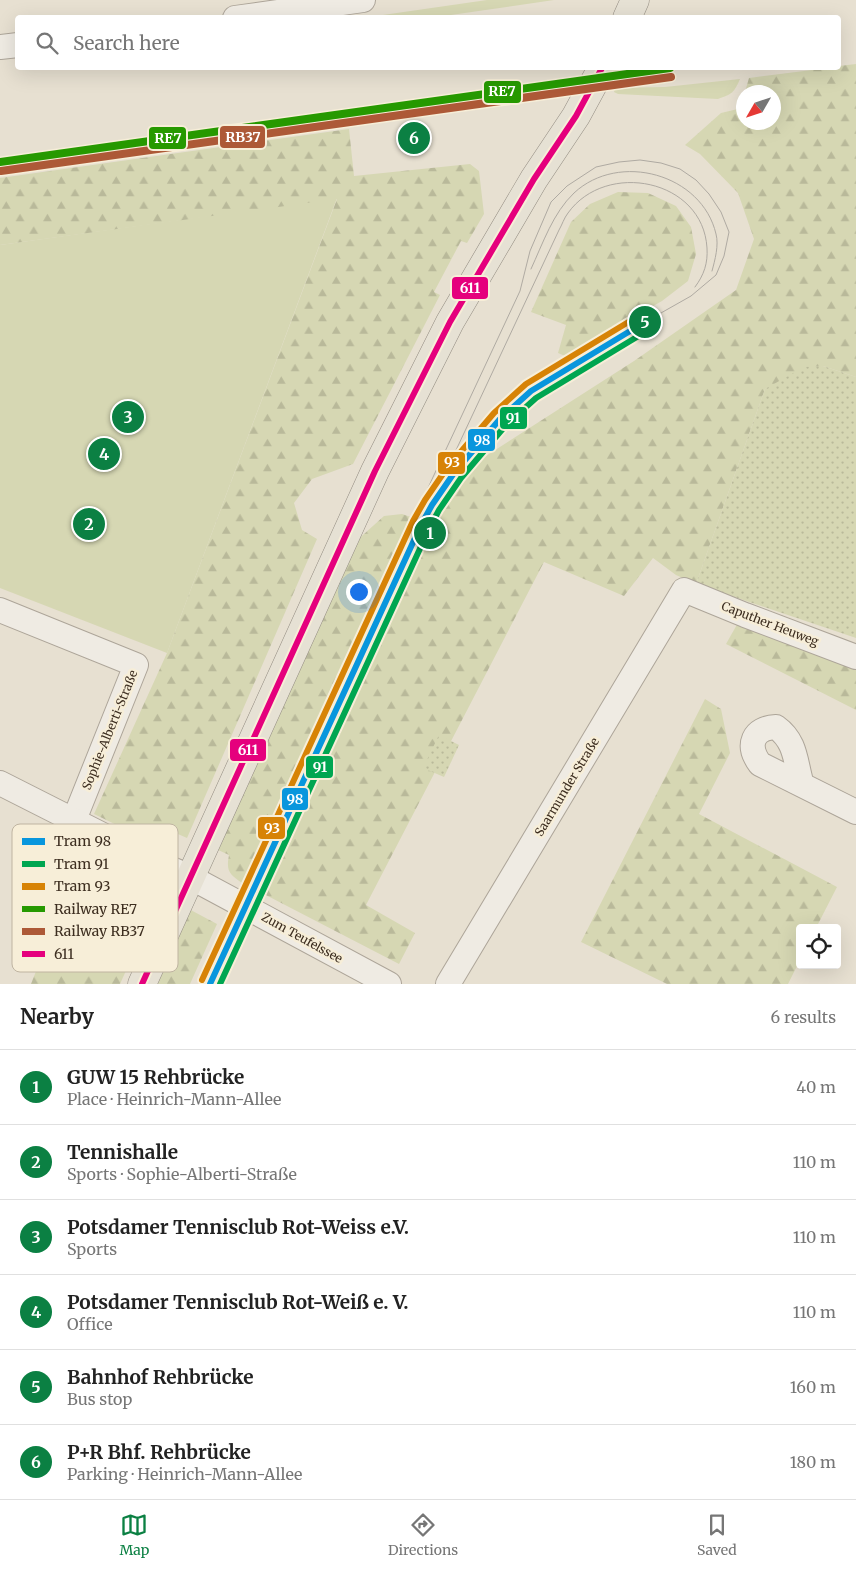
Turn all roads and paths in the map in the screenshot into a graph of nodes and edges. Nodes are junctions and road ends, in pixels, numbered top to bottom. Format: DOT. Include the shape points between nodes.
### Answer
graph roads {
  1 [pos="363,0"];
  2 [pos="635,0"];
  3 [pos="256,15"];
  4 [pos="628,15"];
  5 [pos="15,45"];
  6 [pos="0,47"];
  7 [pos="601,70"];
  8 [pos="684,590"];
  9 [pos="0,610"];
  10 [pos="856,657"];
  11 [pos="0,783"];
  12 [pos="802,785"];
  13 [pos="856,812"];
  14 [pos="74,820"];
  15 [pos="82,824"];
  16 [pos="178,872"];
  17 [pos="190,877"];
  18 [pos="178,904"];
  19 [pos="147,972"];
  20 [pos="142,984"];
  21 [pos="389,984"];
  22 [pos="448,984"];
  1 -- 3 [label="street"];
  2 -- 4 [label="main road"];
  5 -- 6 [label="street"];
  7 -- 17 [label="main road" via="450,322 376,471"];
  8 -- 10 [label="street, Caputher Heuweg"];
  8 -- 22 [label="street, Saarmunder Straße"];
  9 -- 14 [label="street, Sophie-Alberti-Straße" via="136,665"];
  11 -- 14 [label="street, Zum Teufelssee"];
  12 -- 13 [label="street"];
  14 -- 15 [label="street, Zum Teufelssee"];
  16 -- 17 [label="street, Zum Teufelssee"];
  17 -- 18 [label="main road"];
  17 -- 21 [label="street, Zum Teufelssee"];
  19 -- 20 [label="main road"];
}
